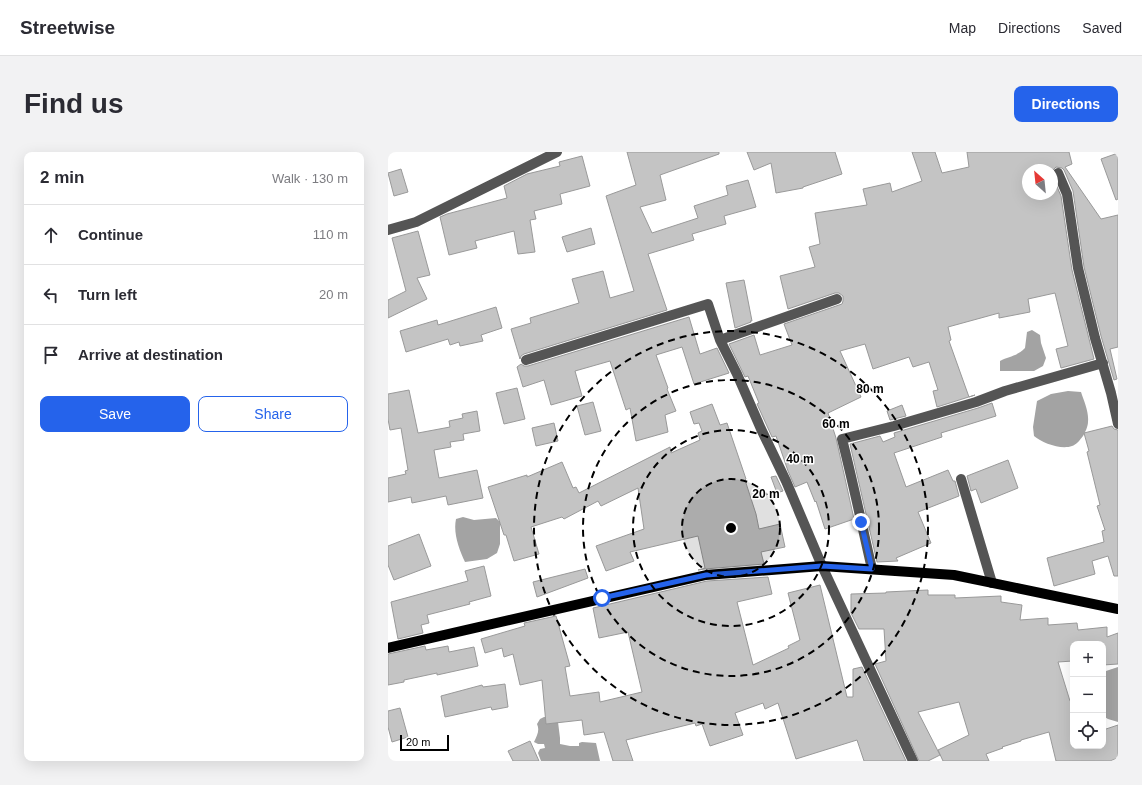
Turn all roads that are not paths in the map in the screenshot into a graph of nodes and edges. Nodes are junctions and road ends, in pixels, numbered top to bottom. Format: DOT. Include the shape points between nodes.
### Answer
graph roads {
  1 [pos="557,152"];
  2 [pos="1058,173"];
  3 [pos="388,230"];
  4 [pos="837,299"];
  5 [pos="720,340"];
  6 [pos="526,360"];
  7 [pos="1103,363"];
  8 [pos="1118,424"];
  9 [pos="961,479"];
  10 [pos="822,566"];
  11 [pos="872,569"];
  12 [pos="992,583"];
  13 [pos="1118,609"];
  14 [pos="388,648"];
  15 [pos="913,761"];
  1 -- 3 [label="street" via="416,222"];
  2 -- 7 [label="street" via="1067,194 1078,268"];
  4 -- 5 [label="street"];
  5 -- 6 [label="street" via="708,304"];
  5 -- 10 [label="street" via="786,481"];
  7 -- 8 [label="street"];
  7 -- 11 [label="street" via="939,413 842,439"];
  9 -- 12 [label="street"];
  10 -- 11 [label="main road"];
  10 -- 14 [label="main road" via="706,575"];
  10 -- 15 [label="street"];
  11 -- 12 [label="main road" via="954,575"];
  12 -- 13 [label="main road"];
}
